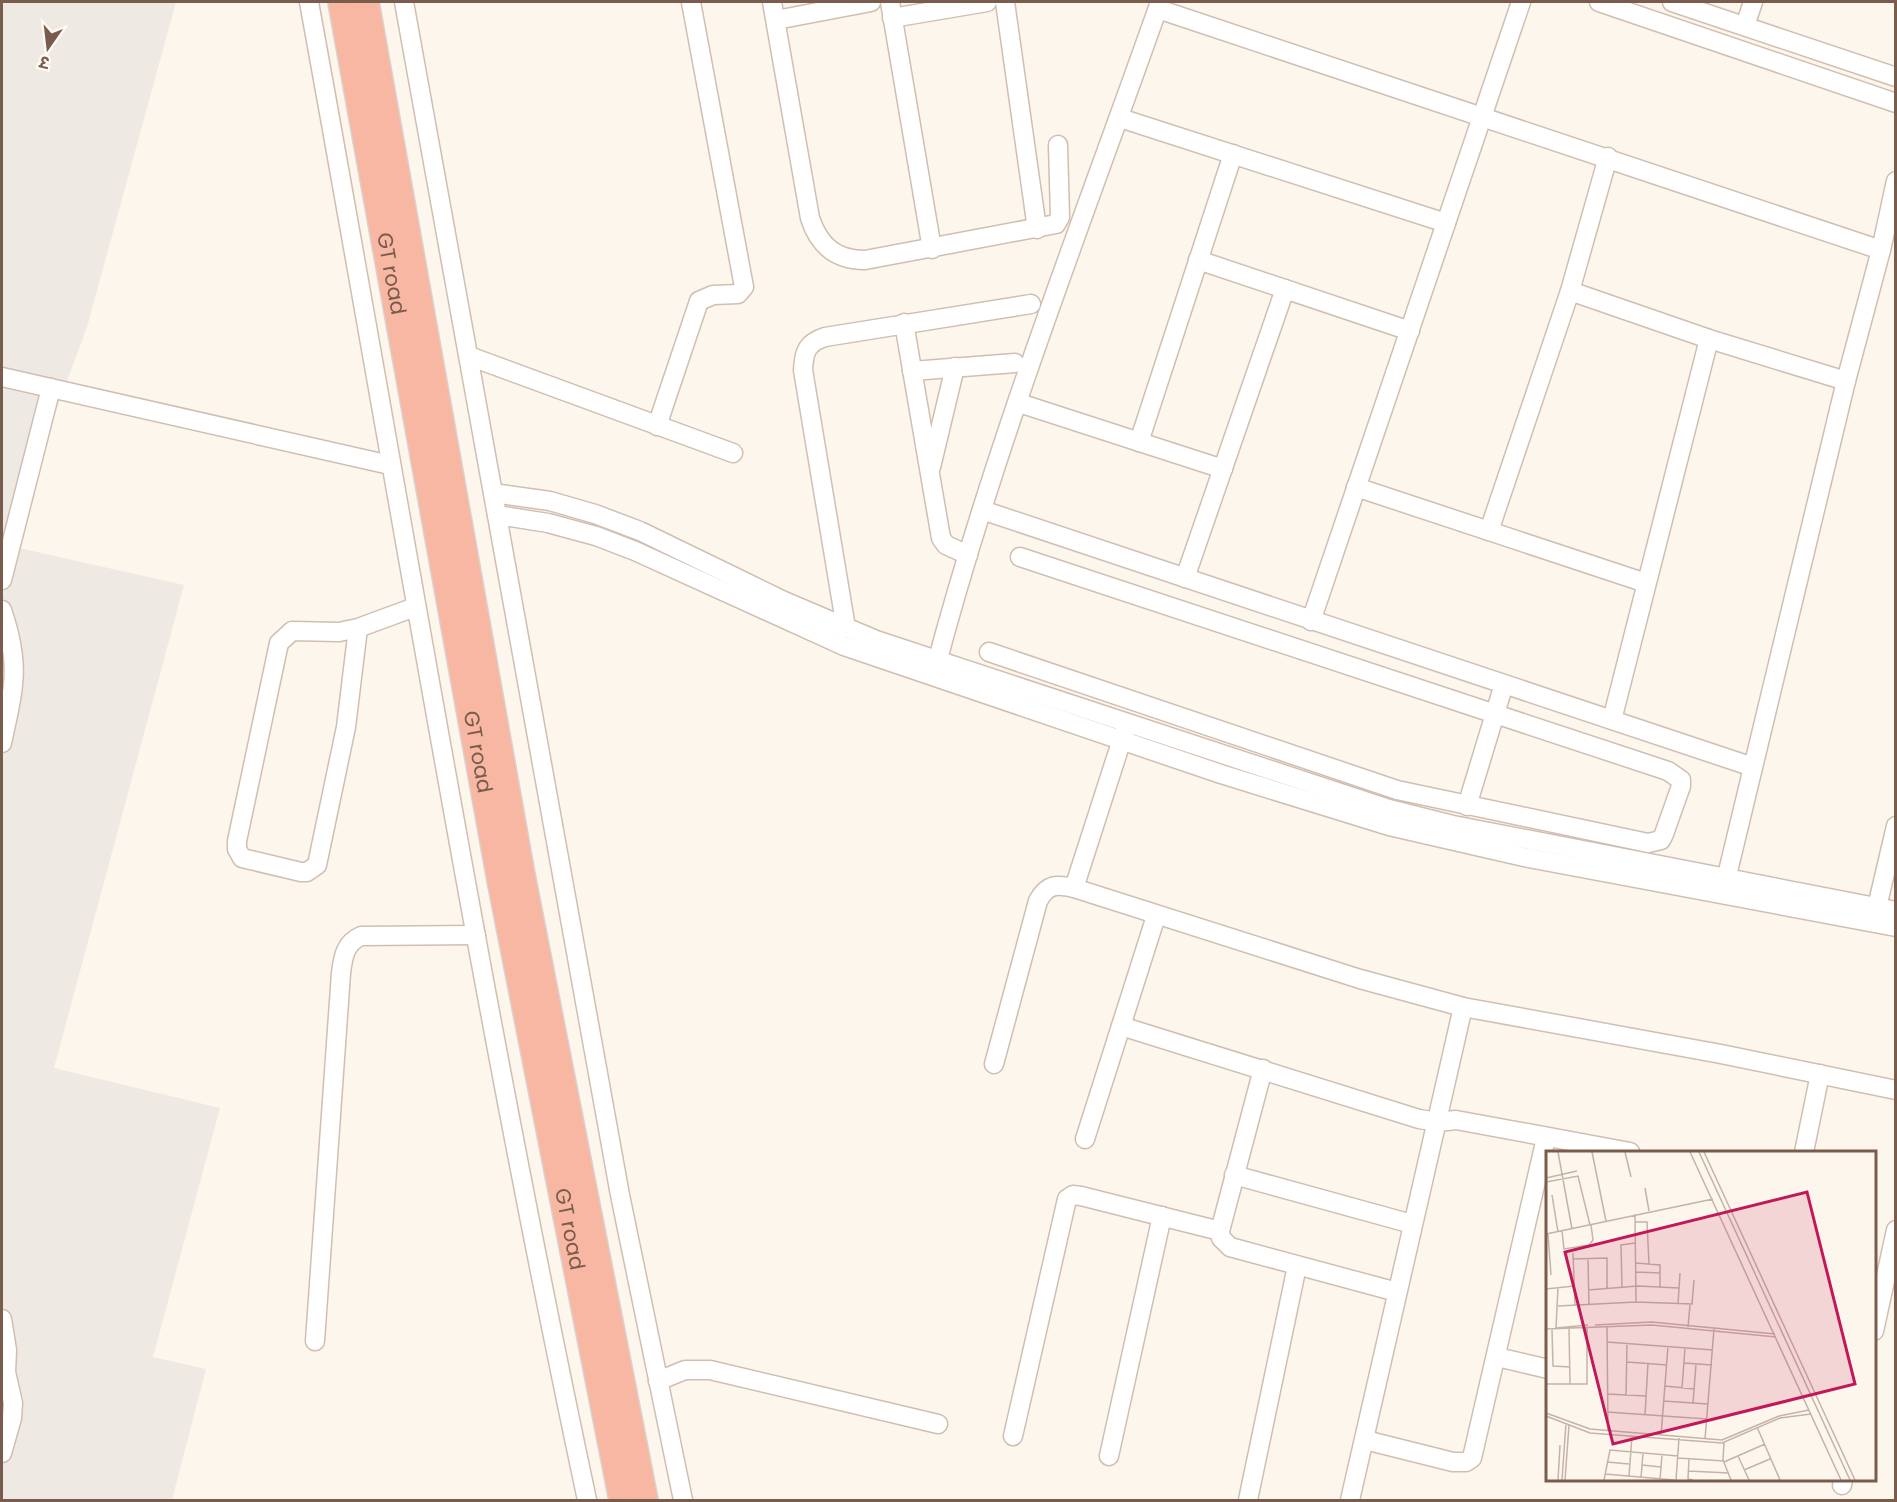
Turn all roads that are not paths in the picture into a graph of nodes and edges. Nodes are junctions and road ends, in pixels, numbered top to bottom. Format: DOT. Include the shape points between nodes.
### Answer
graph roads {
  1 [pos="309,2"];
  2 [pos="342,2"];
  3 [pos="365,2"];
  4 [pos="404,2"];
  5 [pos="691,2"];
  6 [pos="772,2"];
  7 [pos="872,2"];
  8 [pos="987,2"];
  9 [pos="1005,2"];
  10 [pos="1521,2"];
  11 [pos="1599,2"];
  12 [pos="1672,2"];
  13 [pos="1754,2"];
  14 [pos="1159,5"];
  15 [pos="891,10"];
  16 [pos="776,20"];
  17 [pos="1745,26"];
  18 [pos="1896,77"];
  19 [pos="1896,103"];
  20 [pos="1120,118"];
  21 [pos="1482,118"];
  22 [pos="1058,145"];
  23 [pos="1233,154"];
  24 [pos="1608,157"];
  25 [pos="1896,182"];
  26 [pos="1446,223"];
  27 [pos="1037,229"];
  28 [pos="932,249"];
  29 [pos="1881,250"];
  30 [pos="1198,260"];
  31 [pos="1285,289"];
  32 [pos="1570,291"];
  33 [pos="1031,304"];
  34 [pos="904,323"];
  35 [pos="1410,331"];
  36 [pos="1709,339"];
  37 [pos="469,356"];
  38 [pos="1015,363"];
  39 [pos="955,367"];
  40 [pos="912,371"];
  41 [pos="2,377"];
  42 [pos="1846,381"];
  43 [pos="51,388"];
  44 [pos="1018,403"];
  45 [pos="657,426"];
  46 [pos="1140,442"];
  47 [pos="733,453"];
  48 [pos="390,465"];
  49 [pos="1223,469"];
  50 [pos="929,475"];
  51 [pos="1356,487"];
  52 [pos="493,493"];
  53 [pos="982,510"];
  54 [pos="497,515"];
  55 [pos="1489,531"];
  56 [pos="968,555"];
  57 [pos="1020,557"];
  58 [pos="1185,578"];
  59 [pos="2,580"];
  60 [pos="1646,582"];
  61 [pos="415,607"];
  62 [pos="2,610"];
  63 [pos="1311,621"];
  64 [pos="358,628"];
  65 [pos="846,628"];
  66 [pos="989,652"];
  67 [pos="938,659"];
  68 [pos="933,678"];
  69 [pos="1504,684"];
  70 [pos="1498,713"];
  71 [pos="1612,720"];
  72 [pos="1127,722"];
  73 [pos="1122,740"];
  74 [pos="2,743"];
  75 [pos="1753,767"];
  76 [pos="1467,806"];
  77 [pos="1896,826"];
  78 [pos="1724,886"];
  79 [pos="1074,888"];
  80 [pos="1877,907"];
  81 [pos="1896,911"];
  82 [pos="1156,916"];
  83 [pos="1896,927"];
  84 [pos="476,935"];
  85 [pos="1463,1008"];
  86 [pos="1121,1026"];
  87 [pos="994,1064"];
  88 [pos="1263,1069"];
  89 [pos="1820,1074"];
  90 [pos="1896,1089"];
  91 [pos="1438,1122"];
  92 [pos="1546,1138"];
  93 [pos="1085,1139"];
  94 [pos="1624,1151"];
  95 [pos="1804,1151"];
  96 [pos="1234,1175"];
  97 [pos="1162,1216"];
  98 [pos="1412,1224"];
  99 [pos="1220,1231"];
  100 [pos="1895,1236"];
  101 [pos="1297,1266"];
  102 [pos="1397,1292"];
  103 [pos="2,1319"];
  104 [pos="1876,1326"];
  105 [pos="315,1341"];
  106 [pos="1497,1358"];
  107 [pos="4,1367"];
  108 [pos="1546,1369"];
  109 [pos="658,1381"];
  110 [pos="938,1424"];
  111 [pos="1013,1436"];
  112 [pos="1365,1440"];
  113 [pos="2,1453"];
  114 [pos="1109,1456"];
  115 [pos="587,1500"];
  116 [pos="623,1500"];
  117 [pos="644,1500"];
  118 [pos="683,1500"];
  119 [pos="1248,1500"];
  120 [pos="1350,1500"];
  1 -- 48 [label="street"];
  2 -- 116 [label="highway, GT road" via="501,880"];
  3 -- 117 [label="highway, GT road" via="521,875"];
  4 -- 37 [label="street"];
  5 -- 45 [label="street" via="744,287 738,294 699,301"];
  6 -- 16 [label="street"];
  7 -- 16 [label="street"];
  8 -- 15 [label="street"];
  9 -- 27 [label="street"];
  10 -- 21 [label="street"];
  11 -- 19 [label="street"];
  12 -- 17 [label="street"];
  13 -- 17 [label="street"];
  14 -- 20 [label="street"];
  14 -- 21 [label="street"];
  15 -- 28 [label="street"];
  16 -- 28 [label="street" via="815,232 833,253 854,260"];
  17 -- 18 [label="street"];
  20 -- 23 [label="street"];
  20 -- 44 [label="street"];
  21 -- 24 [label="street"];
  21 -- 26 [label="street"];
  22 -- 27 [label="street" via="1060,217 1056,224"];
  23 -- 26 [label="street"];
  23 -- 30 [label="street"];
  24 -- 29 [label="street"];
  24 -- 32 [label="street"];
  25 -- 29 [label="street"];
  26 -- 35 [label="street"];
  27 -- 28 [label="street"];
  29 -- 42 [label="street"];
  30 -- 31 [label="street"];
  30 -- 46 [label="street"];
  31 -- 35 [label="street"];
  31 -- 49 [label="street"];
  32 -- 36 [label="street"];
  32 -- 55 [label="street"];
  33 -- 34 [label="street"];
  34 -- 40 [label="street"];
  34 -- 65 [label="street" via="825,337 812,342 804,358 802,370"];
  35 -- 51 [label="street"];
  36 -- 42 [label="street"];
  36 -- 60 [label="street"];
  37 -- 45 [label="street"];
  37 -- 52 [label="street"];
  38 -- 39 [label="street"];
  39 -- 40 [label="street"];
  39 -- 50 [label="street"];
  40 -- 50 [label="street"];
  41 -- 43 [label="street"];
  42 -- 75 [label="street"];
  43 -- 48 [label="street"];
  43 -- 59 [label="street"];
  44 -- 46 [label="street"];
  44 -- 53 [label="street"];
  45 -- 47 [label="street"];
  46 -- 49 [label="street"];
  48 -- 61 [label="street"];
  49 -- 58 [label="street"];
  50 -- 56 [label="street" via="941,538 946,545"];
  51 -- 55 [label="street"];
  51 -- 63 [label="street"];
  52 -- 54 [label="street"];
  52 -- 65 [label="street" via="550,501 640,531"];
  53 -- 56 [label="street"];
  53 -- 58 [label="street"];
  54 -- 68 [label="street" via="548,523 636,551 844,646"];
  54 -- 109 [label="street" via="616,1172"];
  55 -- 60 [label="street"];
  56 -- 67 [label="street"];
  57 -- 70 [label="street"];
  58 -- 63 [label="street"];
  60 -- 71 [label="street"];
  61 -- 64 [label="street"];
  61 -- 84 [label="street"];
  62 -- 74 [label="street" via="13,652 15,679"];
  63 -- 69 [label="street"];
  64 -- 64 [label="street" via="339,632 292,631 279,643 238,830 237,849 242,858 301,872 317,865 346,727"];
  65 -- 67 [label="street"];
  66 -- 76 [label="street" via="1358,778"];
  67 -- 68 [label="street"];
  67 -- 72 [label="street"];
  68 -- 73 [label="street"];
  69 -- 70 [label="street"];
  69 -- 71 [label="street"];
  70 -- 76 [label="street"];
  70 -- 76 [label="street" via="1668,771 1681,780 1681,786 1664,834 1655,842"];
  71 -- 75 [label="street"];
  72 -- 73 [label="street"];
  72 -- 78 [label="street" via="1389,809"];
  73 -- 78 [label="street" via="1232,778 1447,841"];
  73 -- 79 [label="street"];
  75 -- 78 [label="street"];
  77 -- 80 [label="street"];
  78 -- 80 [label="street"];
  78 -- 83 [label="street"];
  79 -- 82 [label="street"];
  79 -- 87 [label="street" via="1054,885 1044,890 1038,901"];
  80 -- 81 [label="street"];
  82 -- 85 [label="street"];
  82 -- 86 [label="street"];
  84 -- 105 [label="street" via="361,936 347,948 341,973"];
  84 -- 115 [label="street"];
  85 -- 89 [label="street"];
  85 -- 91 [label="street"];
  86 -- 88 [label="street"];
  86 -- 93 [label="street"];
  88 -- 91 [label="street"];
  88 -- 96 [label="street"];
  89 -- 90 [label="street"];
  89 -- 95 [label="street"];
  91 -- 92 [label="street" via="1456,1120"];
  91 -- 98 [label="street"];
  92 -- 94 [label="street"];
  92 -- 106 [label="street"];
  96 -- 98 [label="street"];
  96 -- 99 [label="street"];
  97 -- 99 [label="street"];
  97 -- 111 [label="street" via="1081,1196 1067,1199"];
  97 -- 114 [label="street"];
  98 -- 102 [label="street"];
  99 -- 101 [label="street" via="1230,1247"];
  100 -- 104 [label="street"];
  101 -- 102 [label="street"];
  101 -- 119 [label="street"];
  102 -- 112 [label="street"];
  103 -- 107 [label="street"];
  106 -- 108 [label="street"];
  106 -- 112 [label="street" via="1476,1449 1466,1462"];
  107 -- 113 [label="street" via="13,1403"];
  109 -- 110 [label="street" via="685,1370 710,1370"];
  109 -- 118 [label="street"];
  112 -- 120 [label="street"];
}
